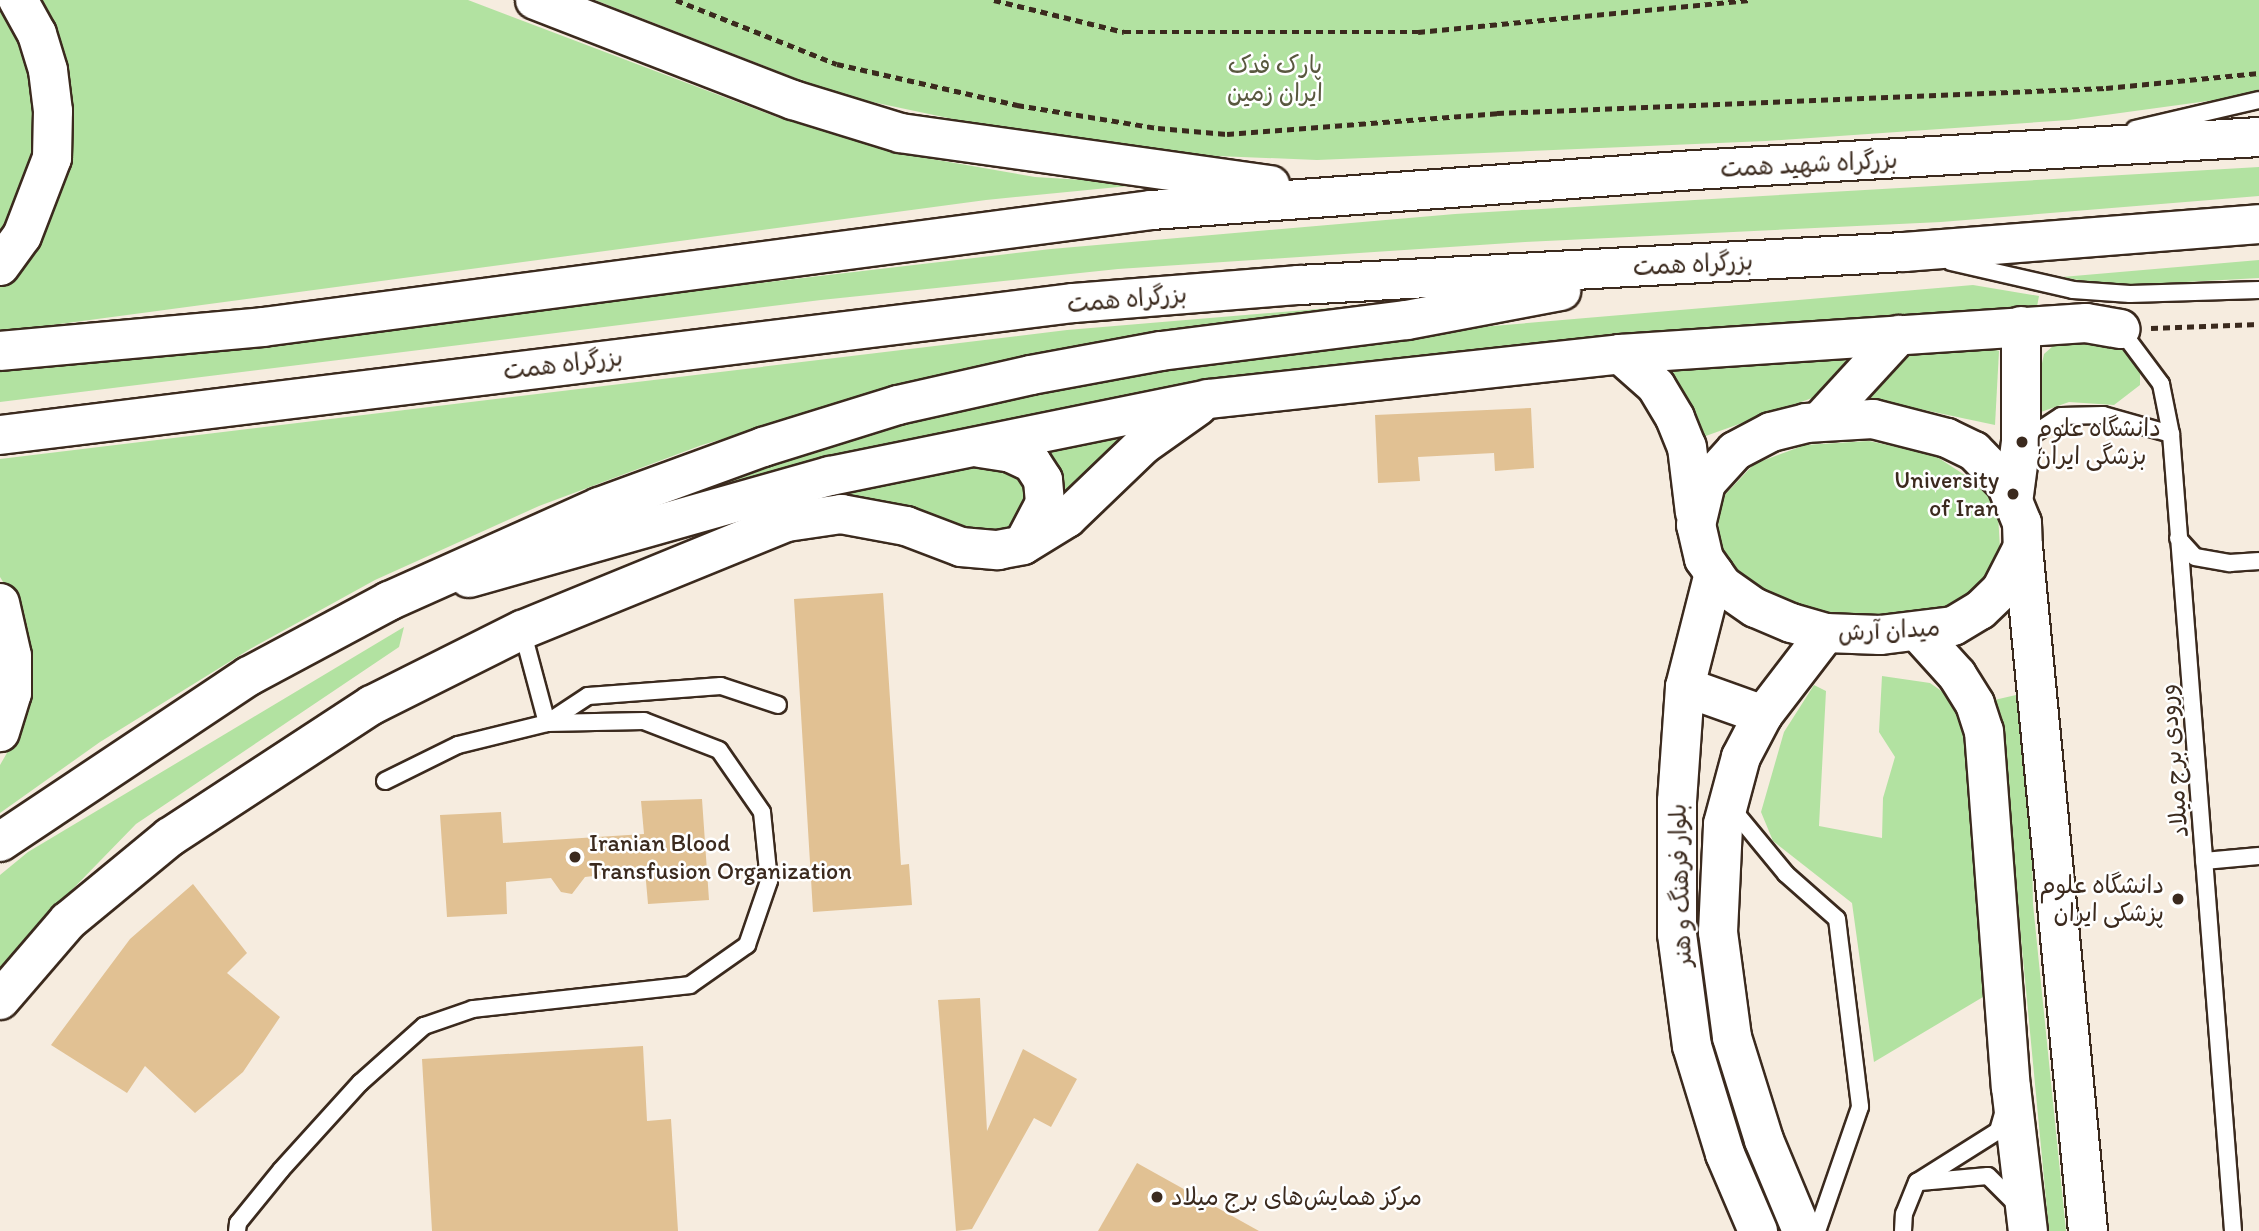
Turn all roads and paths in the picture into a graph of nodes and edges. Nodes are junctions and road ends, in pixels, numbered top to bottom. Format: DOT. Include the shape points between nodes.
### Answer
graph roads {
  1 [pos="18,0"];
  2 [pos="676,0"];
  3 [pos="994,0"];
  4 [pos="1749,0"];
  5 [pos="545,3"];
  6 [pos="2259,73"];
  7 [pos="2259,100"];
  8 [pos="2259,137"];
  9 [pos="2048,150"];
  10 [pos="1359,196"];
  11 [pos="2259,224"];
  12 [pos="1904,252"];
  13 [pos="1710,264"];
  14 [pos="0,266"];
  15 [pos="2259,290"];
  16 [pos="2259,324"];
  17 [pos="2021,326"];
  18 [pos="2120,329"];
  19 [pos="1899,335"];
  20 [pos="0,351"];
  21 [pos="1620,354"];
  22 [pos="1208,399"];
  23 [pos="1819,421"];
  24 [pos="2171,434"];
  25 [pos="0,435"];
  26 [pos="2021,442"];
  27 [pos="954,448"];
  28 [pos="2014,495"];
  29 [pos="1696,525"];
  30 [pos="2178,538"];
  31 [pos="1023,545"];
  32 [pos="2023,547"];
  33 [pos="2259,561"];
  34 [pos="1714,573"];
  35 [pos="389,601"];
  36 [pos="0,603"];
  37 [pos="522,630"];
  38 [pos="1826,633"];
  39 [pos="1919,633"];
  40 [pos="1685,687"];
  41 [pos="778,705"];
  42 [pos="1763,715"];
  43 [pos="547,723"];
  44 [pos="0,732"];
  45 [pos="385,781"];
  46 [pos="1677,801"];
  47 [pos="1726,814"];
  48 [pos="0,842"];
  49 [pos="2259,856"];
  50 [pos="2204,860"];
  51 [pos="0,1000"];
  52 [pos="2011,1087"];
  53 [pos="1917,1182"];
  54 [pos="237,1231"];
  55 [pos="1758,1231"];
  56 [pos="1802,1231"];
  57 [pos="1817,1231"];
  58 [pos="1903,1231"];
  59 [pos="2027,1231"];
  60 [pos="2088,1231"];
  61 [pos="2233,1231"];
  1 -- 14 [label="main road" via="37,34 48,70 54,111 52,158 27,226"];
  2 -- 6 [label="path" via="837,64 1017,105 1227,134 1497,113 2106,88"];
  3 -- 4 [label="path" via="1124,32 1418,32"];
  5 -- 10 [label="main road" via="793,100 900,133"];
  7 -- 9 [label="lane"];
  8 -- 9 [label="main road, بزرگراه شهید همت"];
  9 -- 10 [label="main road, بزرگراه شهید همت"];
  10 -- 20 [label="main road" via="1152,210 263,327"];
  11 -- 12 [label="main road, بزرگراه همت"];
  12 -- 13 [label="main road, بزرگراه همت"];
  12 -- 15 [label="lane" via="2073,290 2130,294"];
  13 -- 25 [label="main road, بزرگراه همت" via="1299,285 1074,303"];
  13 -- 35 [label="main road" via="1407,320 1161,351 898,405 763,447 599,508"];
  16 -- 18 [label="path"];
  17 -- 18 [label="main road" via="2086,323"];
  17 -- 19 [label="main road"];
  17 -- 26 [label="main road"];
  18 -- 24 [label="lane, ورودی برج میلاد" via="2161,384"];
  19 -- 21 [label="main road"];
  19 -- 23 [label="main road"];
  21 -- 22 [label="main road"];
  21 -- 29 [label="main road" via="1656,386 1688,447"];
  22 -- 27 [label="main road"];
  22 -- 31 [label="main road" via="1143,445 1048,533"];
  23 -- 28 [label="main road, میدان آرش" via="1873,419 1947,438 1973,452"];
  23 -- 29 [label="main road, میدان آرش" via="1771,432 1735,451 1706,483"];
  24 -- 26 [label="lane" via="2104,415 2061,416"];
  24 -- 30 [label="lane, ورودی برج میلاد"];
  26 -- 28 [label="main road"];
  27 -- 31 [label="main road" via="1011,453 1032,463 1042,480 1045,503"];
  27 -- 35 [label="main road" via="830,476"];
  28 -- 32 [label="main road"];
  29 -- 34 [label="main road, میدان آرش" via="1704,559"];
  30 -- 33 [label="lane" via="2195,557 2230,564"];
  30 -- 50 [label="lane, ورودی برج میلاد"];
  31 -- 37 [label="main road" via="998,550 961,547 905,526 841,514 787,522"];
  32 -- 39 [label="main road, میدان آرش" via="2001,590 1980,610 1953,626"];
  32 -- 60 [label="main road"];
  34 -- 38 [label="main road, میدان آرش" via="1723,586 1755,608"];
  34 -- 40 [label="main road, بلوار فرهنگ و هنر"];
  35 -- 48 [label="main road" via="248,676"];
  36 -- 44 [label="main road" via="12,656 12,693"];
  37 -- 43 [label="lane"];
  37 -- 51 [label="main road" via="372,705 170,838 68,921"];
  38 -- 39 [label="main road, میدان آرش"];
  38 -- 42 [label="main road, بلوار فرهنگ و هنر"];
  39 -- 52 [label="main road" via="1956,675 1975,704 1984,731"];
  40 -- 42 [label="main road"];
  40 -- 46 [label="main road, بلوار فرهنگ و هنر"];
  41 -- 43 [label="lane" via="721,685 588,696"];
  42 -- 47 [label="main road, بلوار فرهنگ و هنر" via="1741,757"];
  43 -- 45 [label="lane" via="458,745"];
  43 -- 54 [label="lane" via="644,721 719,750 762,812 769,881 747,945 690,985 473,1009 424,1026 360,1083 281,1170 238,1223"];
  46 -- 47 [label="main road" via="1690,792 1703,791"];
  46 -- 55 [label="main road, بلوار فرهنگ و هنر" via="1677,934 1692,1046 1725,1154"];
  47 -- 56 [label="main road, بلوار فرهنگ و هنر" via="1718,932 1732,1037 1764,1140"];
  47 -- 57 [label="lane" via="1837,919 1860,1107"];
  49 -- 50 [label="lane"];
  50 -- 61 [label="lane, ورودی برج میلاد"];
  52 -- 53 [label="lane" via="1998,1131"];
  52 -- 59 [label="main road"];
  53 -- 58 [label="lane" via="1904,1214"];
  53 -- 59 [label="lane" via="1988,1176 2018,1206"];
}
